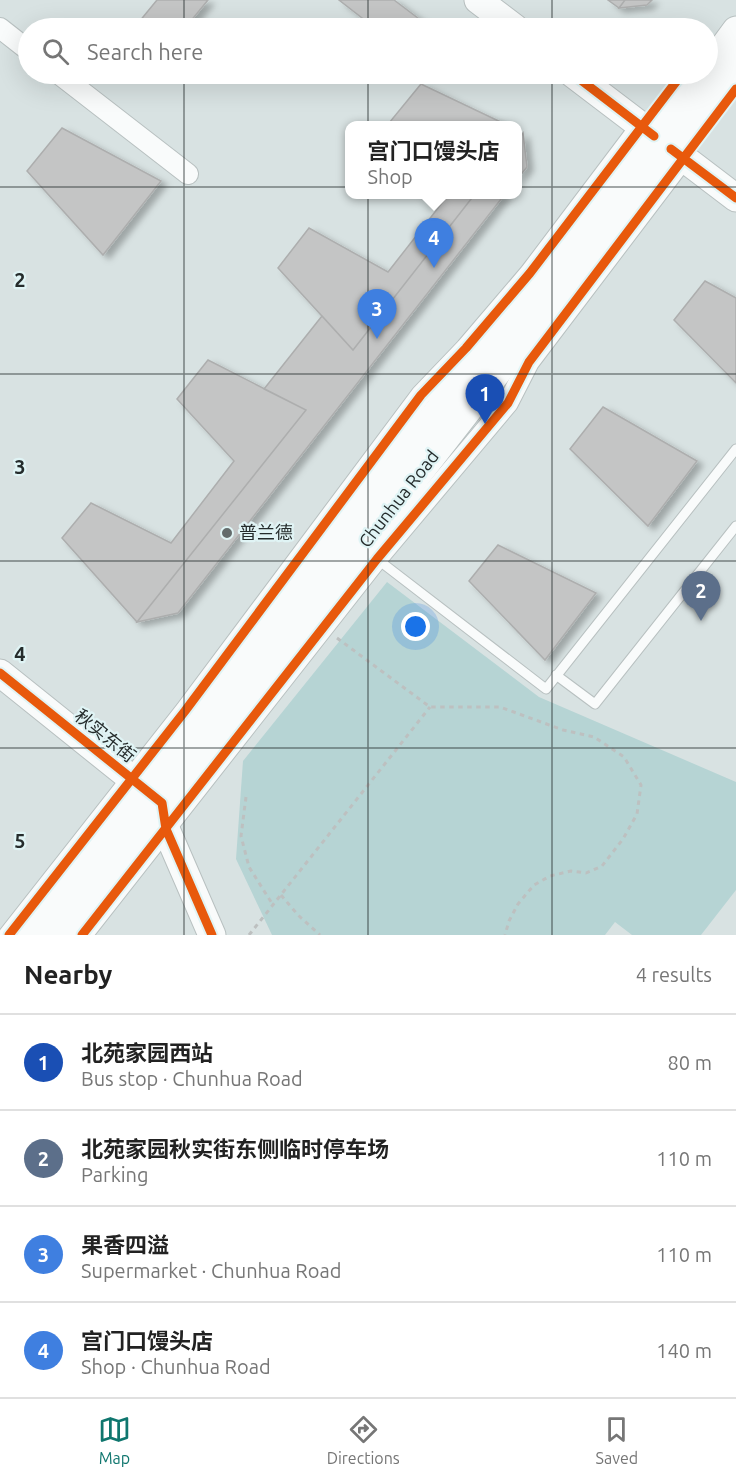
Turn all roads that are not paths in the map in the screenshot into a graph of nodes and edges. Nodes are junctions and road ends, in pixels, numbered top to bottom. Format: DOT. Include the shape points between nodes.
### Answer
graph roads {
  1 [pos="478,0"];
  2 [pos="502,18"];
  3 [pos="0,28"];
  4 [pos="736,30"];
  5 [pos="18,42"];
  6 [pos="718,54"];
  7 [pos="736,61"];
  8 [pos="718,81"];
  9 [pos="72,84"];
  10 [pos="586,84"];
  11 [pos="697,84"];
  12 [pos="715,84"];
  13 [pos="662,142"];
  14 [pos="188,174"];
  15 [pos="736,198"];
  16 [pos="736,449"];
  17 [pos="736,526"];
  18 [pos="378,559"];
  19 [pos="0,673"];
  20 [pos="556,675"];
  21 [pos="151,800"];
  22 [pos="9,935"];
  23 [pos="32,935"];
  24 [pos="59,935"];
  25 [pos="82,935"];
  26 [pos="212,935"];
  1 -- 2 [label="street"];
  3 -- 5 [label="street"];
  4 -- 6 [label="street"];
  7 -- 8 [label="street, Chunhua Road"];
  9 -- 14 [label="street"];
  10 -- 13 [label="street"];
  11 -- 13 [label="street, Chunhua Road"];
  12 -- 13 [label="street, Chunhua Road"];
  13 -- 15 [label="street"];
  13 -- 18 [label="street" via="508,403"];
  13 -- 21 [label="street, Chunhua Road" via="408,449"];
  16 -- 20 [label="lane"];
  17 -- 20 [label="lane" via="595,704"];
  18 -- 20 [label="lane" via="546,688"];
  18 -- 21 [label="street" via="323,628"];
  19 -- 21 [label="street, 秋实东街"];
  21 -- 22 [label="street"];
  21 -- 23 [label="street, Chunhua Road" via="96,854"];
  21 -- 24 [label="street, Chunhua Road"];
  21 -- 25 [label="street"];
  21 -- 26 [label="street, 秋实东街"];
}
